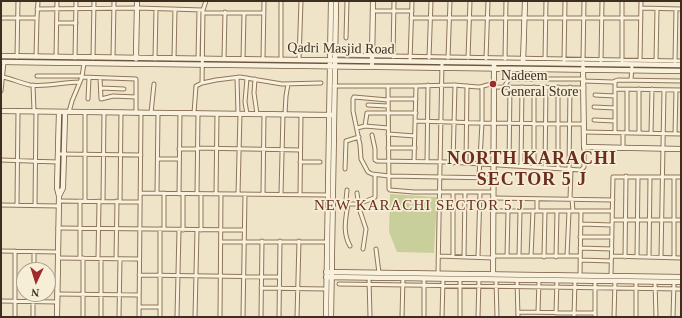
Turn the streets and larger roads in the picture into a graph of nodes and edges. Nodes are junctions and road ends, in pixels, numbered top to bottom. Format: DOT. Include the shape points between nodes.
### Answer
graph roads {
  1 [pos="18,1"];
  2 [pos="38,1"];
  3 [pos="57,1"];
  4 [pos="76,1"];
  5 [pos="94,1"];
  6 [pos="114,1"];
  7 [pos="137,1"];
  8 [pos="206,1"];
  9 [pos="264,1"];
  10 [pos="281,1"];
  11 [pos="301,1"];
  12 [pos="331,1"];
  13 [pos="336,1"];
  14 [pos="347,1"];
  15 [pos="373,1"];
  16 [pos="394,1"];
  17 [pos="412,1"];
  18 [pos="431,1"];
  19 [pos="450,1"];
  20 [pos="470,1"];
  21 [pos="488,1"];
  22 [pos="506,1"];
  23 [pos="525,1"];
  24 [pos="546,1"];
  25 [pos="565,1"];
  26 [pos="584,1"];
  27 [pos="602,1"];
  28 [pos="622,1"];
  29 [pos="641,1"];
  30 [pos="114,8"];
  31 [pos="137,8"];
  32 [pos="641,8"];
  33 [pos="657,8"];
  34 [pos="38,9"];
  35 [pos="57,9"];
  36 [pos="76,9"];
  37 [pos="94,9"];
  38 [pos="156,9"];
  39 [pos="175,9"];
  40 [pos="676,9"];
  41 [pos="681,9"];
  42 [pos="199,10"];
  43 [pos="373,11"];
  44 [pos="394,11"];
  45 [pos="412,11"];
  46 [pos="203,12"];
  47 [pos="225,12"];
  48 [pos="244,13"];
  49 [pos="264,13"];
  50 [pos="1,18"];
  51 [pos="18,18"];
  52 [pos="37,18"];
  53 [pos="411,18"];
  54 [pos="430,18"];
  55 [pos="449,18"];
  56 [pos="470,18"];
  57 [pos="487,18"];
  58 [pos="506,18"];
  59 [pos="524,18"];
  60 [pos="546,18"];
  61 [pos="565,18"];
  62 [pos="583,18"];
  63 [pos="602,18"];
  64 [pos="622,18"];
  65 [pos="641,18"];
  66 [pos="57,23"];
  67 [pos="76,23"];
  68 [pos="346,38"];
  69 [pos="1,56"];
  70 [pos="17,57"];
  71 [pos="36,57"];
  72 [pos="56,57"];
  73 [pos="75,58"];
  74 [pos="94,58"];
  75 [pos="113,58"];
  76 [pos="136,59"];
  77 [pos="155,59"];
  78 [pos="174,59"];
  79 [pos="200,59"];
  80 [pos="224,59"];
  81 [pos="263,59"];
  82 [pos="393,59"];
  83 [pos="410,59"];
  84 [pos="429,59"];
  85 [pos="243,60"];
  86 [pos="281,60"];
  87 [pos="299,60"];
  88 [pos="332,60"];
  89 [pos="468,60"];
  90 [pos="505,60"];
  91 [pos="372,61"];
  92 [pos="486,61"];
  93 [pos="523,61"];
  94 [pos="545,61"];
  95 [pos="564,61"];
  96 [pos="583,61"];
  97 [pos="681,61"];
  98 [pos="3,62"];
  99 [pos="445,62"];
  100 [pos="601,62"];
  101 [pos="622,62"];
  102 [pos="84,63"];
  103 [pos="640,63"];
  104 [pos="656,63"];
  105 [pos="675,63"];
  106 [pos="202,65"];
  107 [pos="494,65"];
  108 [pos="681,65"];
  109 [pos="632,68"];
  110 [pos="583,70"];
  111 [pos="681,71"];
  112 [pos="37,76"];
  113 [pos="3,77"];
  114 [pos="82,77"];
  115 [pos="88,78"];
  116 [pos="100,78"];
  117 [pos="237,78"];
  118 [pos="247,78"];
  119 [pos="542,79"];
  120 [pos="255,80"];
  121 [pos="584,80"];
  122 [pos="632,80"];
  123 [pos="656,80"];
  124 [pos="615,81"];
  125 [pos="681,81"];
  126 [pos="80,82"];
  127 [pos="202,83"];
  128 [pos="154,84"];
  129 [pos="288,84"];
  130 [pos="321,84"];
  131 [pos="33,85"];
  132 [pos="455,85"];
  133 [pos="494,85"];
  134 [pos="334,86"];
  135 [pos="388,86"];
  136 [pos="416,86"];
  137 [pos="428,86"];
  138 [pos="442,86"];
  139 [pos="468,86"];
  140 [pos="482,87"];
  141 [pos="504,87"];
  142 [pos="510,87"];
  143 [pos="522,87"];
  144 [pos="534,87"];
  145 [pos="542,87"];
  146 [pos="546,87"];
  147 [pos="558,87"];
  148 [pos="100,88"];
  149 [pos="124,88"];
  150 [pos="570,88"];
  151 [pos="584,88"];
  152 [pos="615,89"];
  153 [pos="627,89"];
  154 [pos="639,89"];
  155 [pos="654,89"];
  156 [pos="664,90"];
  157 [pos="676,90"];
  158 [pos="681,90"];
  159 [pos="1,91"];
  160 [pos="594,95"];
  161 [pos="615,96"];
  162 [pos="136,97"];
  163 [pos="88,99"];
  164 [pos="388,99"];
  165 [pos="416,99"];
  166 [pos="368,105"];
  167 [pos="388,106"];
  168 [pos="594,107"];
  169 [pos="616,108"];
  170 [pos="1,111"];
  171 [pos="18,111"];
  172 [pos="35,111"];
  173 [pos="59,112"];
  174 [pos="67,112"];
  175 [pos="85,112"];
  176 [pos="104,112"];
  177 [pos="121,112"];
  178 [pos="139,113"];
  179 [pos="151,113"];
  180 [pos="158,113"];
  181 [pos="180,113"];
  182 [pos="196,113"];
  183 [pos="388,113"];
  184 [pos="416,113"];
  185 [pos="217,114"];
  186 [pos="239,114"];
  187 [pos="247,114"];
  188 [pos="257,114"];
  189 [pos="264,114"];
  190 [pos="284,114"];
  191 [pos="301,115"];
  192 [pos="332,115"];
  193 [pos="594,120"];
  194 [pos="415,121"];
  195 [pos="615,121"];
  196 [pos="428,122"];
  197 [pos="441,122"];
  198 [pos="454,123"];
  199 [pos="467,123"];
  200 [pos="482,123"];
  201 [pos="494,123"];
  202 [pos="509,123"];
  203 [pos="521,124"];
  204 [pos="533,124"];
  205 [pos="545,124"];
  206 [pos="557,124"];
  207 [pos="570,124"];
  208 [pos="584,124"];
  209 [pos="365,126"];
  210 [pos="357,128"];
  211 [pos="388,128"];
  212 [pos="584,132"];
  213 [pos="615,132"];
  214 [pos="623,133"];
  215 [pos="627,133"];
  216 [pos="639,133"];
  217 [pos="651,133"];
  218 [pos="664,133"];
  219 [pos="388,134"];
  220 [pos="675,134"];
  221 [pos="681,134"];
  222 [pos="372,135"];
  223 [pos="415,136"];
  224 [pos="359,138"];
  225 [pos="584,147"];
  226 [pos="388,148"];
  227 [pos="415,148"];
  228 [pos="623,148"];
  229 [pos="180,149"];
  230 [pos="198,149"];
  231 [pos="216,149"];
  232 [pos="239,149"];
  233 [pos="264,149"];
  234 [pos="664,149"];
  235 [pos="681,149"];
  236 [pos="282,150"];
  237 [pos="300,150"];
  238 [pos="61,154"];
  239 [pos="85,154"];
  240 [pos="103,154"];
  241 [pos="121,154"];
  242 [pos="141,155"];
  243 [pos="158,159"];
  244 [pos="179,159"];
  245 [pos="1,160"];
  246 [pos="17,161"];
  247 [pos="35,161"];
  248 [pos="58,162"];
  249 [pos="300,162"];
  250 [pos="320,162"];
  251 [pos="388,162"];
  252 [pos="414,162"];
  253 [pos="427,162"];
  254 [pos="440,162"];
  255 [pos="453,163"];
  256 [pos="466,163"];
  257 [pos="480,164"];
  258 [pos="494,165"];
  259 [pos="509,166"];
  260 [pos="521,166"];
  261 [pos="534,167"];
  262 [pos="545,168"];
  263 [pos="558,168"];
  264 [pos="345,169"];
  265 [pos="570,169"];
  266 [pos="375,176"];
  267 [pos="389,176"];
  268 [pos="626,176"];
  269 [pos="440,177"];
  270 [pos="479,177"];
  271 [pos="638,177"];
  272 [pos="650,177"];
  273 [pos="662,177"];
  274 [pos="674,177"];
  275 [pos="681,177"];
  276 [pos="494,178"];
  277 [pos="347,190"];
  278 [pos="357,192"];
  279 [pos="440,192"];
  280 [pos="453,192"];
  281 [pos="465,192"];
  282 [pos="480,192"];
  283 [pos="140,193"];
  284 [pos="157,193"];
  285 [pos="164,193"];
  286 [pos="181,194"];
  287 [pos="199,194"];
  288 [pos="216,194"];
  289 [pos="222,194"];
  290 [pos="238,194"];
  291 [pos="245,194"];
  292 [pos="263,194"];
  293 [pos="282,194"];
  294 [pos="300,194"];
  295 [pos="328,195"];
  296 [pos="494,195"];
  297 [pos="537,199"];
  298 [pos="571,199"];
  299 [pos="612,200"];
  300 [pos="59,201"];
  301 [pos="82,201"];
  302 [pos="99,201"];
  303 [pos="103,201"];
  304 [pos="118,202"];
  305 [pos="140,202"];
  306 [pos="348,203"];
  307 [pos="358,204"];
  308 [pos="1,205"];
  309 [pos="17,205"];
  310 [pos="35,206"];
  311 [pos="493,211"];
  312 [pos="508,211"];
  313 [pos="520,211"];
  314 [pos="535,211"];
  315 [pos="545,211"];
  316 [pos="557,211"];
  317 [pos="570,211"];
  318 [pos="581,211"];
  319 [pos="612,212"];
  320 [pos="612,220"];
  321 [pos="625,220"];
  322 [pos="638,220"];
  323 [pos="650,220"];
  324 [pos="662,220"];
  325 [pos="674,220"];
  326 [pos="681,220"];
  327 [pos="581,224"];
  328 [pos="612,225"];
  329 [pos="58,228"];
  330 [pos="80,228"];
  331 [pos="98,229"];
  332 [pos="116,229"];
  333 [pos="140,229"];
  334 [pos="162,229"];
  335 [pos="178,230"];
  336 [pos="183,230"];
  337 [pos="199,230"];
  338 [pos="221,230"];
  339 [pos="244,230"];
  340 [pos="580,236"];
  341 [pos="612,237"];
  342 [pos="244,241"];
  343 [pos="262,241"];
  344 [pos="280,241"];
  345 [pos="221,242"];
  346 [pos="299,242"];
  347 [pos="327,242"];
  348 [pos="350,246"];
  349 [pos="580,248"];
  350 [pos="363,249"];
  351 [pos="376,249"];
  352 [pos="612,249"];
  353 [pos="1,251"];
  354 [pos="16,251"];
  355 [pos="34,252"];
  356 [pos="58,255"];
  357 [pos="439,256"];
  358 [pos="453,256"];
  359 [pos="507,256"];
  360 [pos="519,256"];
  361 [pos="531,256"];
  362 [pos="567,256"];
  363 [pos="612,256"];
  364 [pos="464,257"];
  365 [pos="478,257"];
  366 [pos="493,257"];
  367 [pos="544,257"];
  368 [pos="556,257"];
  369 [pos="624,257"];
  370 [pos="637,257"];
  371 [pos="649,257"];
  372 [pos="661,257"];
  373 [pos="674,257"];
  374 [pos="81,258"];
  375 [pos="100,258"];
  376 [pos="580,258"];
  377 [pos="681,258"];
  378 [pos="118,259"];
  379 [pos="139,259"];
  380 [pos="611,261"];
  381 [pos="34,262"];
  382 [pos="379,272"];
  383 [pos="326,274"];
  384 [pos="332,274"];
  385 [pos="438,274"];
  386 [pos="493,274"];
  387 [pos="139,275"];
  388 [pos="580,275"];
  389 [pos="160,276"];
  390 [pos="178,276"];
  391 [pos="196,276"];
  392 [pos="220,276"];
  393 [pos="244,276"];
  394 [pos="611,276"];
  395 [pos="261,277"];
  396 [pos="280,277"];
  397 [pos="681,277"];
  398 [pos="369,278"];
  399 [pos="403,278"];
  400 [pos="424,278"];
  401 [pos="443,279"];
  402 [pos="460,279"];
  403 [pos="479,279"];
  404 [pos="496,280"];
  405 [pos="517,280"];
  406 [pos="539,280"];
  407 [pos="557,280"];
  408 [pos="575,281"];
  409 [pos="595,281"];
  410 [pos="615,281"];
  411 [pos="636,282"];
  412 [pos="655,282"];
  413 [pos="674,282"];
  414 [pos="681,282"];
  415 [pos="339,284"];
  416 [pos="369,284"];
  417 [pos="402,285"];
  418 [pos="424,285"];
  419 [pos="443,286"];
  420 [pos="460,286"];
  421 [pos="479,286"];
  422 [pos="496,287"];
  423 [pos="518,287"];
  424 [pos="539,287"];
  425 [pos="557,287"];
  426 [pos="261,288"];
  427 [pos="279,288"];
  428 [pos="298,288"];
  429 [pos="575,288"];
  430 [pos="595,288"];
  431 [pos="614,288"];
  432 [pos="326,289"];
  433 [pos="636,289"];
  434 [pos="655,289"];
  435 [pos="674,289"];
  436 [pos="681,289"];
  437 [pos="57,294"];
  438 [pos="83,294"];
  439 [pos="101,294"];
  440 [pos="119,294"];
  441 [pos="139,295"];
  442 [pos="1,301"];
  443 [pos="15,301"];
  444 [pos="33,302"];
  445 [pos="57,302"];
  446 [pos="139,307"];
  447 [pos="160,307"];
  448 [pos="518,312"];
  449 [pos="538,312"];
  450 [pos="556,313"];
  451 [pos="574,315"];
  452 [pos="595,315"];
  453 [pos="14,317"];
  454 [pos="33,317"];
  455 [pos="57,317"];
  456 [pos="83,317"];
  457 [pos="101,317"];
  458 [pos="119,317"];
  459 [pos="139,317"];
  460 [pos="160,317"];
  461 [pos="177,317"];
  462 [pos="195,317"];
  463 [pos="220,317"];
  464 [pos="243,317"];
  465 [pos="261,317"];
  466 [pos="279,317"];
  467 [pos="298,317"];
  468 [pos="326,317"];
  469 [pos="331,317"];
  470 [pos="370,317"];
  471 [pos="402,317"];
  472 [pos="424,317"];
  473 [pos="442,317"];
  474 [pos="460,317"];
  475 [pos="478,317"];
  476 [pos="496,317"];
  477 [pos="518,317"];
  478 [pos="614,317"];
  479 [pos="636,317"];
  480 [pos="656,317"];
  481 [pos="672,317"];
  1 -- 51 [label="street"];
  2 -- 34 [label="street"];
  3 -- 35 [label="street"];
  4 -- 36 [label="street"];
  5 -- 37 [label="street"];
  6 -- 30 [label="street"];
  7 -- 31 [label="street"];
  8 -- 46 [label="street"];
  9 -- 49 [label="street"];
  10 -- 86 [label="street"];
  11 -- 87 [label="street"];
  12 -- 88 [label="street"];
  13 -- 88 [label="street"];
  14 -- 68 [label="street"];
  15 -- 43 [label="street"];
  16 -- 44 [label="street"];
  17 -- 45 [label="street"];
  18 -- 54 [label="street"];
  19 -- 55 [label="street"];
  20 -- 56 [label="street"];
  21 -- 57 [label="street"];
  22 -- 58 [label="street"];
  23 -- 59 [label="street"];
  24 -- 60 [label="street"];
  25 -- 61 [label="street"];
  26 -- 62 [label="street"];
  27 -- 63 [label="street"];
  28 -- 64 [label="street"];
  29 -- 32 [label="street"];
  30 -- 31 [label="street"];
  30 -- 37 [label="street"];
  30 -- 75 [label="street"];
  31 -- 38 [label="street"];
  31 -- 76 [label="street"];
  32 -- 33 [label="street"];
  32 -- 65 [label="street"];
  33 -- 40 [label="street"];
  33 -- 104 [label="street"];
  34 -- 35 [label="street"];
  34 -- 52 [label="street"];
  35 -- 36 [label="street"];
  35 -- 66 [label="street"];
  36 -- 37 [label="street"];
  36 -- 67 [label="street"];
  37 -- 74 [label="street"];
  38 -- 39 [label="street"];
  38 -- 77 [label="street"];
  39 -- 42 [label="street"];
  39 -- 78 [label="street"];
  40 -- 41 [label="street"];
  40 -- 105 [label="street"];
  42 -- 46 [label="street"];
  42 -- 79 [label="street"];
  43 -- 44 [label="street"];
  43 -- 91 [label="street"];
  44 -- 45 [label="street"];
  44 -- 82 [label="street"];
  45 -- 53 [label="street"];
  46 -- 47 [label="street"];
  46 -- 79 [label="street"];
  47 -- 48 [label="street"];
  47 -- 80 [label="street"];
  48 -- 49 [label="street"];
  48 -- 85 [label="street"];
  49 -- 81 [label="street"];
  50 -- 51 [label="street"];
  51 -- 52 [label="street"];
  51 -- 70 [label="street"];
  52 -- 71 [label="street"];
  53 -- 54 [label="street"];
  53 -- 83 [label="street"];
  54 -- 55 [label="street"];
  54 -- 84 [label="street"];
  55 -- 56 [label="street"];
  55 -- 99 [label="street"];
  56 -- 57 [label="street"];
  56 -- 89 [label="street"];
  57 -- 58 [label="street"];
  57 -- 92 [label="street"];
  58 -- 59 [label="street"];
  58 -- 90 [label="street"];
  59 -- 60 [label="street"];
  59 -- 93 [label="street"];
  60 -- 61 [label="street"];
  60 -- 94 [label="street"];
  61 -- 62 [label="street"];
  61 -- 95 [label="street"];
  62 -- 63 [label="street"];
  62 -- 96 [label="street"];
  63 -- 64 [label="street"];
  63 -- 100 [label="street"];
  64 -- 65 [label="street"];
  64 -- 101 [label="street"];
  65 -- 103 [label="street"];
  66 -- 67 [label="street"];
  66 -- 72 [label="street"];
  67 -- 73 [label="street"];
  69 -- 70 [label="street, Qadri Masjid Road"];
  70 -- 71 [label="street, Qadri Masjid Road"];
  71 -- 72 [label="street, Qadri Masjid Road"];
  72 -- 73 [label="street, Qadri Masjid Road"];
  73 -- 74 [label="street, Qadri Masjid Road"];
  74 -- 75 [label="street, Qadri Masjid Road"];
  75 -- 76 [label="street, Qadri Masjid Road"];
  76 -- 77 [label="street, Qadri Masjid Road"];
  77 -- 78 [label="street, Qadri Masjid Road"];
  78 -- 79 [label="street, Qadri Masjid Road"];
  79 -- 80 [label="street, Qadri Masjid Road"];
  79 -- 106 [label="street"];
  80 -- 85 [label="street, Qadri Masjid Road"];
  81 -- 85 [label="street, Qadri Masjid Road"];
  81 -- 86 [label="street, Qadri Masjid Road"];
  82 -- 83 [label="street, Qadri Masjid Road"];
  82 -- 91 [label="street, Qadri Masjid Road"];
  83 -- 84 [label="street, Qadri Masjid Road"];
  84 -- 99 [label="street, Qadri Masjid Road"];
  86 -- 87 [label="street, Qadri Masjid Road"];
  87 -- 88 [label="street, Qadri Masjid Road"];
  88 -- 91 [label="street, Qadri Masjid Road"];
  88 -- 106 [label="street, Qadri Masjid Road"];
  88 -- 134 [label="street"];
  88 -- 192 [label="street"];
  89 -- 92 [label="street, Qadri Masjid Road"];
  89 -- 99 [label="street, Qadri Masjid Road"];
  90 -- 92 [label="street"];
  90 -- 93 [label="street, Qadri Masjid Road"];
  90 -- 107 [label="street, Qadri Masjid Road"];
  91 -- 99 [label="street, Qadri Masjid Road"];
  92 -- 107 [label="street, Qadri Masjid Road"];
  93 -- 94 [label="street, Qadri Masjid Road"];
  94 -- 95 [label="street, Qadri Masjid Road"];
  95 -- 96 [label="street, Qadri Masjid Road"];
  96 -- 100 [label="street, Qadri Masjid Road"];
  96 -- 110 [label="street"];
  97 -- 105 [label="street"];
  98 -- 102 [label="street, Qadri Masjid Road"];
  98 -- 113 [label="street"];
  99 -- 107 [label="street, Qadri Masjid Road"];
  99 -- 138 [label="street"];
  100 -- 101 [label="street, Qadri Masjid Road"];
  101 -- 103 [label="street"];
  101 -- 109 [label="street, Qadri Masjid Road"];
  102 -- 106 [label="street, Qadri Masjid Road"];
  102 -- 114 [label="street"];
  103 -- 104 [label="street, Qadri Masjid Road"];
  103 -- 109 [label="street, Qadri Masjid Road"];
  104 -- 105 [label="street, Qadri Masjid Road"];
  105 -- 108 [label="street, Qadri Masjid Road"];
  106 -- 127 [label="street"];
  107 -- 110 [label="street, Qadri Masjid Road"];
  107 -- 133 [label="street"];
  109 -- 110 [label="street, Qadri Masjid Road"];
  109 -- 111 [label="street, Qadri Masjid Road"];
  109 -- 122 [label="street"];
  110 -- 121 [label="street"];
  112 -- 114 [label="street"];
  113 -- 131 [label="street"];
  113 -- 159 [label="street"];
  114 -- 115 [label="street"];
  114 -- 126 [label="street"];
  115 -- 116 [label="street"];
  115 -- 163 [label="street"];
  116 -- 148 [label="street"];
  116 -- 162 [label="street" via="136,79"];
  117 -- 118 [label="street"];
  117 -- 127 [label="street"];
  117 -- 186 [label="street"];
  118 -- 120 [label="street"];
  118 -- 187 [label="street"];
  119 -- 121 [label="street"];
  119 -- 141 [label="street" via="509,79"];
  119 -- 145 [label="street"];
  120 -- 129 [label="street"];
  120 -- 188 [label="street"];
  121 -- 124 [label="street"];
  121 -- 151 [label="street"];
  122 -- 123 [label="street"];
  122 -- 124 [label="street"];
  123 -- 125 [label="street"];
  123 -- 155 [label="street"];
  124 -- 152 [label="street"];
  126 -- 131 [label="street"];
  126 -- 174 [label="street"];
  127 -- 182 [label="street" via="196,86"];
  128 -- 179 [label="street"];
  129 -- 130 [label="street"];
  129 -- 190 [label="street"];
  131 -- 172 [label="street"];
  132 -- 138 [label="street"];
  132 -- 139 [label="street"];
  132 -- 198 [label="street"];
  133 -- 140 [label="street" via="486,84"];
  133 -- 141 [label="street"];
  133 -- 201 [label="street"];
  134 -- 135 [label="street"];
  134 -- 192 [label="street"];
  135 -- 136 [label="street"];
  135 -- 164 [label="street"];
  136 -- 137 [label="street"];
  136 -- 165 [label="street"];
  137 -- 138 [label="street"];
  137 -- 196 [label="street"];
  138 -- 197 [label="street"];
  139 -- 140 [label="street"];
  139 -- 199 [label="street"];
  140 -- 200 [label="street"];
  141 -- 142 [label="street"];
  142 -- 143 [label="street"];
  142 -- 202 [label="street"];
  143 -- 144 [label="street"];
  143 -- 203 [label="street"];
  144 -- 145 [label="street"];
  144 -- 204 [label="street"];
  145 -- 146 [label="street"];
  146 -- 147 [label="street"];
  146 -- 205 [label="street"];
  147 -- 150 [label="street"];
  147 -- 206 [label="street"];
  148 -- 149 [label="street"];
  148 -- 162 [label="street" via="102,99 113,96"];
  150 -- 151 [label="street"];
  150 -- 207 [label="street"];
  151 -- 208 [label="street"];
  152 -- 153 [label="street"];
  152 -- 161 [label="street"];
  153 -- 154 [label="street"];
  153 -- 215 [label="street"];
  154 -- 155 [label="street"];
  154 -- 216 [label="street"];
  155 -- 156 [label="street"];
  155 -- 217 [label="street"];
  156 -- 157 [label="street"];
  156 -- 218 [label="street"];
  157 -- 158 [label="street"];
  157 -- 220 [label="street"];
  160 -- 161 [label="street"];
  161 -- 169 [label="street"];
  162 -- 178 [label="street"];
  164 -- 165 [label="street"];
  164 -- 167 [label="street"];
  164 -- 210 [label="street" via="353,97"];
  165 -- 184 [label="street"];
  166 -- 167 [label="street"];
  167 -- 183 [label="street"];
  168 -- 169 [label="street"];
  169 -- 195 [label="street"];
  170 -- 171 [label="street"];
  171 -- 172 [label="street"];
  171 -- 246 [label="street"];
  172 -- 173 [label="street"];
  172 -- 247 [label="street"];
  173 -- 174 [label="street"];
  173 -- 238 [label="street"];
  174 -- 175 [label="street"];
  174 -- 238 [label="street"];
  175 -- 176 [label="street"];
  175 -- 239 [label="street"];
  176 -- 177 [label="street"];
  176 -- 240 [label="street"];
  177 -- 178 [label="street"];
  177 -- 241 [label="street"];
  178 -- 179 [label="street"];
  178 -- 242 [label="street"];
  179 -- 180 [label="street"];
  180 -- 181 [label="street"];
  180 -- 243 [label="street"];
  181 -- 182 [label="street"];
  181 -- 229 [label="street"];
  182 -- 185 [label="street"];
  182 -- 230 [label="street"];
  183 -- 184 [label="street"];
  183 -- 209 [label="street" via="367,113"];
  183 -- 211 [label="street"];
  184 -- 194 [label="street"];
  185 -- 186 [label="street"];
  185 -- 231 [label="street"];
  186 -- 187 [label="street"];
  186 -- 232 [label="street"];
  187 -- 188 [label="street"];
  188 -- 189 [label="street"];
  189 -- 190 [label="street"];
  189 -- 233 [label="street"];
  190 -- 191 [label="street"];
  190 -- 236 [label="street"];
  191 -- 192 [label="street"];
  191 -- 237 [label="street"];
  192 -- 295 [label="street"];
  192 -- 384 [label="street"];
  193 -- 195 [label="street"];
  194 -- 196 [label="street"];
  194 -- 223 [label="street"];
  195 -- 213 [label="street"];
  196 -- 197 [label="street"];
  196 -- 253 [label="street"];
  197 -- 198 [label="street"];
  197 -- 254 [label="street"];
  198 -- 199 [label="street"];
  198 -- 255 [label="street"];
  199 -- 200 [label="street"];
  199 -- 256 [label="street"];
  200 -- 201 [label="street"];
  200 -- 257 [label="street"];
  201 -- 202 [label="street"];
  201 -- 258 [label="street"];
  202 -- 203 [label="street"];
  202 -- 259 [label="street"];
  203 -- 204 [label="street"];
  203 -- 260 [label="street"];
  204 -- 205 [label="street"];
  204 -- 261 [label="street"];
  205 -- 206 [label="street"];
  205 -- 262 [label="street"];
  206 -- 207 [label="street"];
  206 -- 263 [label="street"];
  207 -- 208 [label="street"];
  207 -- 265 [label="street"];
  208 -- 212 [label="street"];
  209 -- 210 [label="street"];
  209 -- 211 [label="street"];
  210 -- 224 [label="street"];
  211 -- 219 [label="street"];
  212 -- 213 [label="street"];
  212 -- 225 [label="street"];
  213 -- 214 [label="street"];
  214 -- 215 [label="street"];
  214 -- 228 [label="street"];
  215 -- 216 [label="street"];
  216 -- 217 [label="street"];
  217 -- 218 [label="street"];
  218 -- 220 [label="street"];
  218 -- 234 [label="street"];
  219 -- 223 [label="street"];
  219 -- 226 [label="street"];
  220 -- 221 [label="street"];
  222 -- 251 [label="street" via="376,161"];
  223 -- 227 [label="street"];
  224 -- 264 [label="street" via="346,141"];
  224 -- 266 [label="street" via="361,159 368,172"];
  225 -- 228 [label="street"];
  225 -- 265 [label="street" via="583,169"];
  226 -- 227 [label="street"];
  226 -- 251 [label="street"];
  227 -- 252 [label="street"];
  228 -- 234 [label="street"];
  229 -- 230 [label="street"];
  229 -- 244 [label="street"];
  230 -- 231 [label="street"];
  230 -- 287 [label="street"];
  231 -- 232 [label="street"];
  231 -- 288 [label="street"];
  232 -- 233 [label="street"];
  232 -- 290 [label="street"];
  233 -- 236 [label="street"];
  233 -- 292 [label="street"];
  234 -- 235 [label="street"];
  234 -- 273 [label="street"];
  236 -- 237 [label="street"];
  236 -- 293 [label="street"];
  237 -- 249 [label="street"];
  238 -- 239 [label="street"];
  238 -- 248 [label="street"];
  238 -- 300 [label="street" via="63,188"];
  239 -- 240 [label="street"];
  239 -- 301 [label="street"];
  240 -- 241 [label="street"];
  240 -- 303 [label="street"];
  241 -- 242 [label="street"];
  241 -- 304 [label="street"];
  242 -- 283 [label="street"];
  243 -- 244 [label="street"];
  243 -- 284 [label="street"];
  244 -- 286 [label="street"];
  245 -- 246 [label="street"];
  246 -- 247 [label="street"];
  246 -- 309 [label="street"];
  247 -- 248 [label="street"];
  247 -- 310 [label="street"];
  248 -- 300 [label="street"];
  249 -- 250 [label="street"];
  249 -- 294 [label="street"];
  251 -- 252 [label="street"];
  251 -- 267 [label="street"];
  252 -- 253 [label="street"];
  253 -- 254 [label="street"];
  254 -- 255 [label="street"];
  254 -- 269 [label="street"];
  255 -- 256 [label="street"];
  256 -- 257 [label="street"];
  257 -- 258 [label="street"];
  257 -- 270 [label="street"];
  258 -- 259 [label="street"];
  258 -- 276 [label="street"];
  259 -- 260 [label="street"];
  260 -- 261 [label="street"];
  261 -- 262 [label="street"];
  262 -- 263 [label="street"];
  263 -- 265 [label="street"];
  265 -- 298 [label="street"];
  266 -- 267 [label="street"];
  266 -- 307 [label="street" via="375,198"];
  267 -- 269 [label="street"];
  267 -- 279 [label="street" via="390,190"];
  268 -- 271 [label="street"];
  268 -- 299 [label="street" via="613,177"];
  268 -- 321 [label="street"];
  269 -- 270 [label="street"];
  269 -- 279 [label="street"];
  270 -- 276 [label="street"];
  271 -- 272 [label="street"];
  271 -- 322 [label="street"];
  272 -- 273 [label="street"];
  272 -- 323 [label="street"];
  273 -- 274 [label="street"];
  273 -- 324 [label="street"];
  274 -- 275 [label="street"];
  274 -- 325 [label="street"];
  276 -- 296 [label="street"];
  277 -- 306 [label="street"];
  278 -- 307 [label="street"];
  279 -- 280 [label="street"];
  279 -- 357 [label="street"];
  280 -- 281 [label="street"];
  280 -- 358 [label="street"];
  281 -- 282 [label="street"];
  281 -- 364 [label="street"];
  282 -- 296 [label="street"];
  282 -- 365 [label="street"];
  283 -- 284 [label="street"];
  283 -- 305 [label="street"];
  284 -- 285 [label="street"];
  285 -- 286 [label="street"];
  285 -- 334 [label="street"];
  286 -- 287 [label="street"];
  286 -- 336 [label="street"];
  287 -- 288 [label="street"];
  287 -- 337 [label="street"];
  288 -- 289 [label="street"];
  289 -- 290 [label="street"];
  289 -- 338 [label="street"];
  290 -- 291 [label="street"];
  291 -- 292 [label="street"];
  291 -- 339 [label="street"];
  292 -- 293 [label="street"];
  293 -- 294 [label="street"];
  294 -- 295 [label="street"];
  295 -- 347 [label="street"];
  296 -- 297 [label="street"];
  296 -- 311 [label="street"];
  297 -- 298 [label="street"];
  297 -- 314 [label="street"];
  298 -- 299 [label="street"];
  298 -- 317 [label="street"];
  299 -- 319 [label="street"];
  300 -- 301 [label="street"];
  300 -- 310 [label="street"];
  300 -- 329 [label="street"];
  301 -- 302 [label="street"];
  301 -- 330 [label="street"];
  302 -- 303 [label="street"];
  302 -- 331 [label="street"];
  303 -- 304 [label="street"];
  304 -- 305 [label="street"];
  304 -- 332 [label="street"];
  305 -- 333 [label="street"];
  306 -- 307 [label="street"];
  306 -- 348 [label="street" via="345,233"];
  307 -- 350 [label="street" via="366,229"];
  308 -- 309 [label="street"];
  309 -- 310 [label="street"];
  311 -- 312 [label="street"];
  311 -- 366 [label="street"];
  312 -- 313 [label="street"];
  312 -- 359 [label="street"];
  313 -- 314 [label="street"];
  313 -- 360 [label="street"];
  314 -- 315 [label="street"];
  314 -- 361 [label="street"];
  315 -- 316 [label="street"];
  315 -- 367 [label="street"];
  316 -- 317 [label="street"];
  316 -- 368 [label="street"];
  317 -- 318 [label="street"];
  317 -- 362 [label="street"];
  318 -- 319 [label="street"];
  318 -- 327 [label="street"];
  319 -- 320 [label="street"];
  320 -- 321 [label="street"];
  320 -- 328 [label="street"];
  321 -- 322 [label="street"];
  321 -- 369 [label="street"];
  322 -- 323 [label="street"];
  322 -- 370 [label="street"];
  323 -- 324 [label="street"];
  323 -- 371 [label="street"];
  324 -- 325 [label="street"];
  324 -- 372 [label="street"];
  325 -- 326 [label="street"];
  325 -- 373 [label="street"];
  327 -- 328 [label="street"];
  327 -- 340 [label="street"];
  328 -- 341 [label="street"];
  329 -- 330 [label="street"];
  329 -- 356 [label="street"];
  330 -- 331 [label="street"];
  330 -- 374 [label="street"];
  331 -- 332 [label="street"];
  331 -- 375 [label="street"];
  332 -- 333 [label="street"];
  332 -- 378 [label="street"];
  333 -- 334 [label="street"];
  333 -- 379 [label="street"];
  334 -- 335 [label="street"];
  334 -- 389 [label="street"];
  335 -- 336 [label="street"];
  335 -- 390 [label="street"];
  336 -- 337 [label="street"];
  337 -- 338 [label="street"];
  337 -- 391 [label="street"];
  338 -- 339 [label="street"];
  338 -- 345 [label="street"];
  339 -- 342 [label="street"];
  340 -- 341 [label="street"];
  340 -- 349 [label="street"];
  341 -- 352 [label="street"];
  342 -- 343 [label="street"];
  342 -- 345 [label="street"];
  342 -- 393 [label="street"];
  343 -- 344 [label="street"];
  343 -- 395 [label="street"];
  344 -- 346 [label="street"];
  344 -- 396 [label="street"];
  345 -- 392 [label="street"];
  346 -- 347 [label="street"];
  346 -- 428 [label="street"];
  347 -- 383 [label="street"];
  349 -- 352 [label="street"];
  349 -- 376 [label="street"];
  351 -- 382 [label="street"];
  352 -- 363 [label="street"];
  353 -- 354 [label="street"];
  354 -- 355 [label="street"];
  354 -- 443 [label="street"];
  355 -- 356 [label="street"];
  355 -- 381 [label="street"];
  356 -- 374 [label="street"];
  356 -- 437 [label="street"];
  357 -- 358 [label="street"];
  357 -- 385 [label="street"];
  358 -- 364 [label="street"];
  359 -- 360 [label="street"];
  359 -- 366 [label="street"];
  360 -- 361 [label="street"];
  361 -- 367 [label="street"];
  362 -- 368 [label="street"];
  362 -- 376 [label="street"];
  363 -- 369 [label="street"];
  363 -- 380 [label="street"];
  364 -- 365 [label="street"];
  365 -- 366 [label="street"];
  366 -- 386 [label="street"];
  367 -- 368 [label="street"];
  369 -- 370 [label="street"];
  370 -- 371 [label="street"];
  371 -- 372 [label="street"];
  372 -- 373 [label="street"];
  373 -- 377 [label="street"];
  374 -- 375 [label="street"];
  374 -- 438 [label="street"];
  375 -- 378 [label="street"];
  375 -- 439 [label="street"];
  376 -- 380 [label="street"];
  376 -- 388 [label="street"];
  378 -- 379 [label="street"];
  378 -- 440 [label="street"];
  379 -- 387 [label="street"];
  380 -- 394 [label="street"];
  382 -- 384 [label="street"];
  382 -- 385 [label="street"];
  383 -- 384 [label="street"];
  383 -- 432 [label="street"];
  384 -- 398 [label="street"];
  384 -- 469 [label="street"];
  385 -- 386 [label="street"];
  386 -- 388 [label="street"];
  387 -- 389 [label="street"];
  387 -- 441 [label="street"];
  388 -- 394 [label="street"];
  389 -- 390 [label="street"];
  389 -- 447 [label="street"];
  390 -- 391 [label="street"];
  390 -- 461 [label="street"];
  391 -- 392 [label="street"];
  391 -- 462 [label="street"];
  392 -- 393 [label="street"];
  392 -- 463 [label="street"];
  393 -- 395 [label="street"];
  393 -- 464 [label="street"];
  394 -- 397 [label="street"];
  395 -- 396 [label="street"];
  395 -- 426 [label="street"];
  396 -- 427 [label="street"];
  398 -- 399 [label="street"];
  398 -- 416 [label="street"];
  399 -- 400 [label="street"];
  399 -- 417 [label="street"];
  400 -- 401 [label="street"];
  400 -- 418 [label="street"];
  401 -- 402 [label="street"];
  401 -- 419 [label="street"];
  402 -- 403 [label="street"];
  402 -- 420 [label="street"];
  403 -- 404 [label="street"];
  403 -- 421 [label="street"];
  404 -- 405 [label="street"];
  404 -- 422 [label="street"];
  405 -- 406 [label="street"];
  405 -- 423 [label="street"];
  406 -- 407 [label="street"];
  406 -- 424 [label="street"];
  407 -- 408 [label="street"];
  407 -- 425 [label="street"];
  408 -- 409 [label="street"];
  408 -- 429 [label="street"];
  409 -- 410 [label="street"];
  409 -- 430 [label="street"];
  410 -- 411 [label="street"];
  410 -- 431 [label="street"];
  411 -- 412 [label="street"];
  411 -- 433 [label="street"];
  412 -- 413 [label="street"];
  412 -- 434 [label="street"];
  413 -- 414 [label="street"];
  413 -- 435 [label="street"];
  415 -- 416 [label="street"];
  416 -- 417 [label="street"];
  416 -- 470 [label="street"];
  417 -- 418 [label="street"];
  417 -- 471 [label="street"];
  418 -- 419 [label="street"];
  418 -- 472 [label="street"];
  419 -- 420 [label="street"];
  419 -- 473 [label="street"];
  420 -- 421 [label="street"];
  420 -- 474 [label="street"];
  421 -- 422 [label="street"];
  421 -- 475 [label="street"];
  422 -- 423 [label="street"];
  422 -- 476 [label="street"];
  423 -- 424 [label="street"];
  423 -- 448 [label="street"];
  424 -- 425 [label="street"];
  424 -- 449 [label="street"];
  425 -- 429 [label="street"];
  425 -- 450 [label="street"];
  426 -- 427 [label="street"];
  426 -- 465 [label="street"];
  427 -- 428 [label="street"];
  427 -- 466 [label="street"];
  428 -- 432 [label="street"];
  428 -- 467 [label="street"];
  429 -- 430 [label="street"];
  429 -- 451 [label="street"];
  430 -- 431 [label="street"];
  430 -- 452 [label="street"];
  431 -- 433 [label="street"];
  431 -- 478 [label="street"];
  432 -- 468 [label="street"];
  433 -- 434 [label="street"];
  433 -- 479 [label="street"];
  434 -- 435 [label="street"];
  434 -- 480 [label="street"];
  435 -- 436 [label="street"];
  435 -- 481 [label="street"];
  437 -- 438 [label="street"];
  437 -- 445 [label="street"];
  438 -- 439 [label="street"];
  438 -- 456 [label="street"];
  439 -- 440 [label="street"];
  439 -- 457 [label="street"];
  440 -- 441 [label="street"];
  440 -- 458 [label="street"];
  441 -- 446 [label="street"];
  442 -- 443 [label="street"];
  443 -- 453 [label="street"];
  444 -- 454 [label="street"];
  445 -- 455 [label="street"];
  446 -- 447 [label="street"];
  446 -- 459 [label="street"];
  447 -- 460 [label="street"];
  448 -- 449 [label="street"];
  448 -- 477 [label="street"];
  449 -- 450 [label="street"];
  450 -- 451 [label="street"];
  451 -- 452 [label="street"];
}
